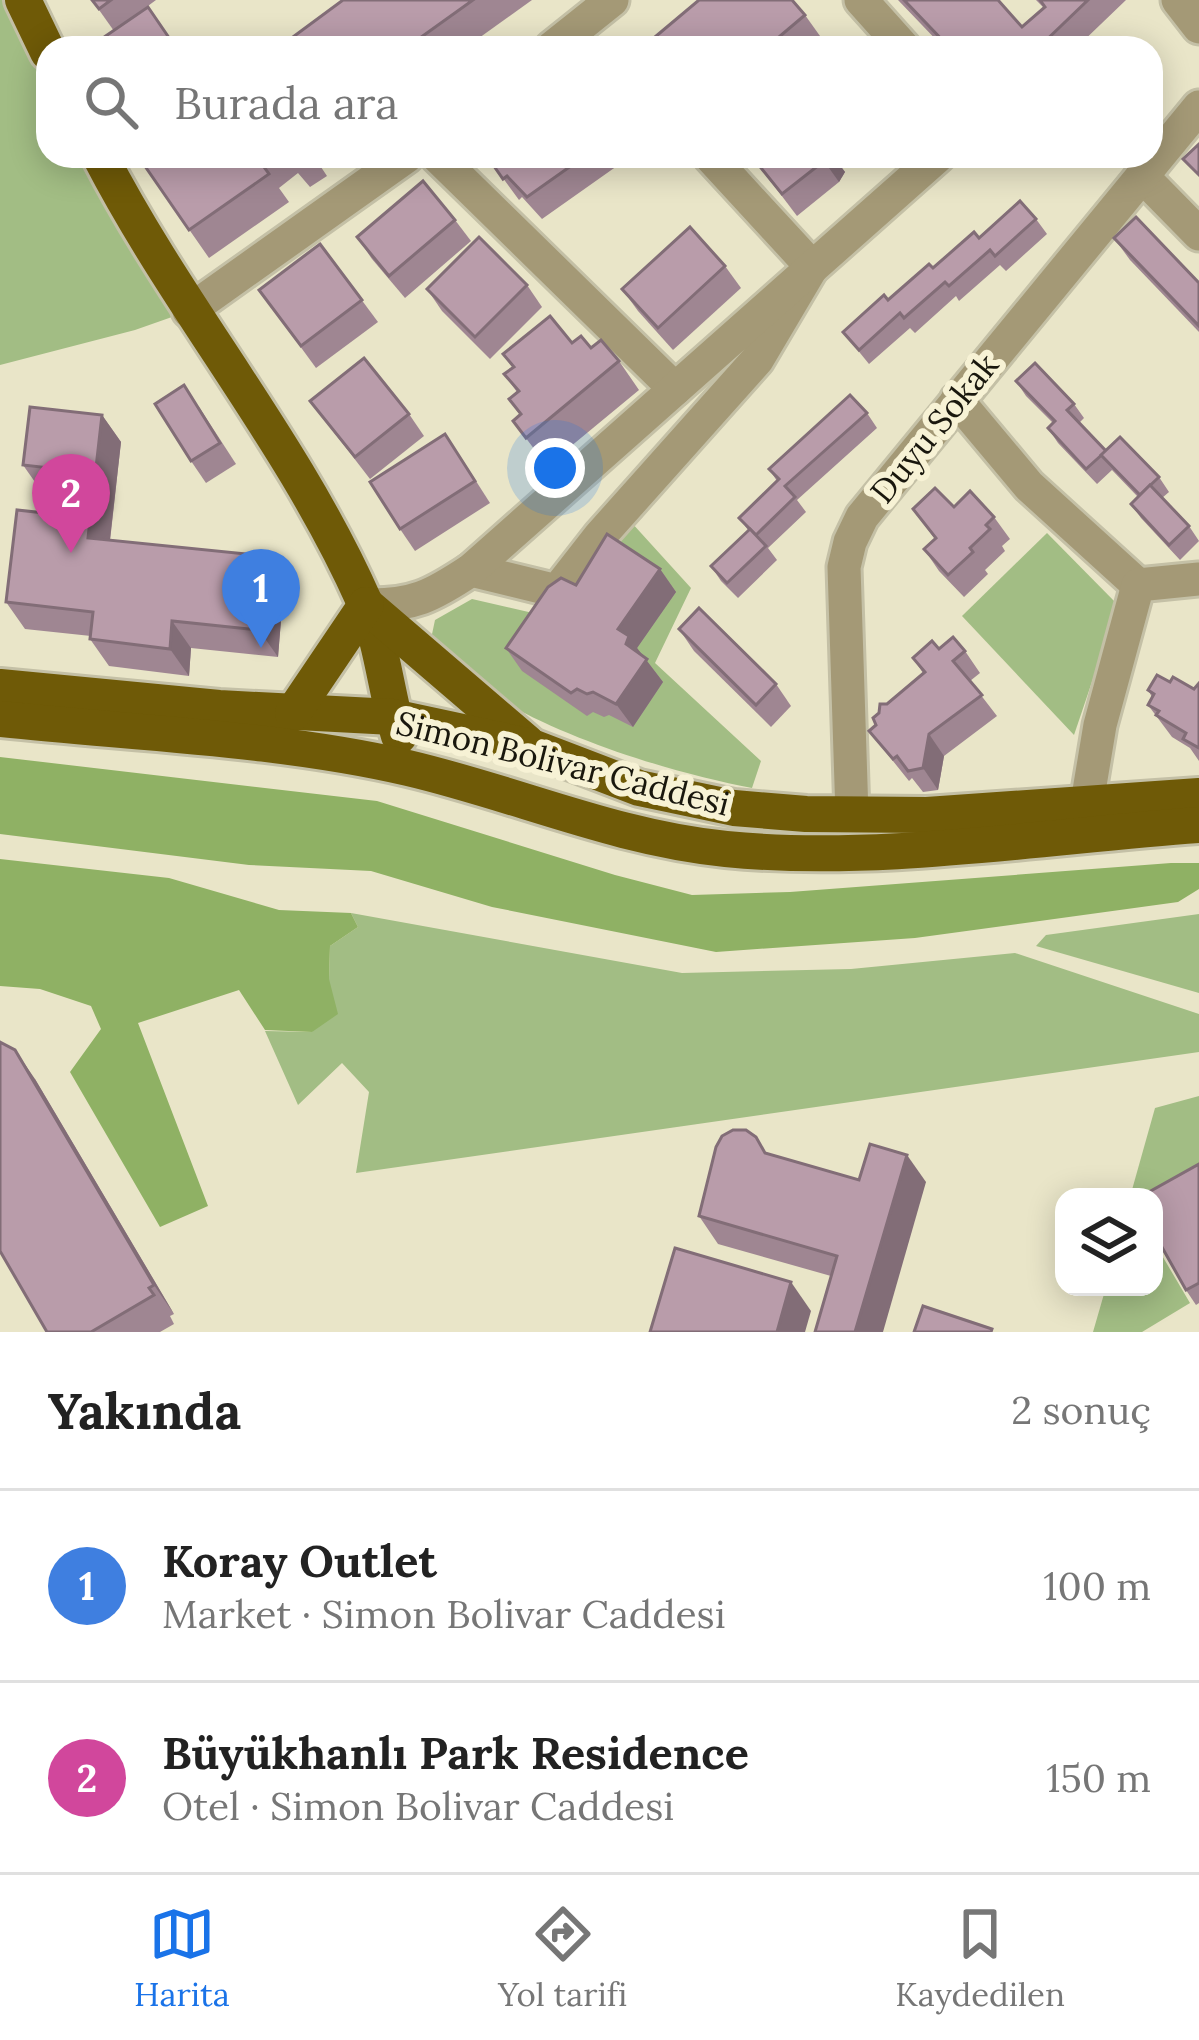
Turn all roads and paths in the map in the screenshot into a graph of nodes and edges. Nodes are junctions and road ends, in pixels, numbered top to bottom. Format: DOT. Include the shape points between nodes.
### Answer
graph roads {
  1 [pos="23,0"];
  2 [pos="861,0"];
  3 [pos="1178,0"];
  4 [pos="600,11"];
  5 [pos="1199,27"];
  6 [pos="40,36"];
  7 [pos="568,36"];
  8 [pos="893,36"];
  9 [pos="1199,107"];
  10 [pos="1163,151"];
  11 [pos="107,168"];
  12 [pos="390,168"];
  13 [pos="449,168"];
  14 [pos="721,168"];
  15 [pos="924,168"];
  16 [pos="1149,168"];
  17 [pos="1142,176"];
  18 [pos="1199,234"];
  19 [pos="812,267"];
  20 [pos="189,311"];
  21 [pos="675,389"];
  22 [pos="957,400"];
  23 [pos="471,570"];
  24 [pos="1199,579"];
  25 [pos="1138,585"];
  26 [pos="365,605"];
  27 [pos="0,687"];
  28 [pos="293,713"];
  29 [pos="393,717"];
  30 [pos="0,719"];
  31 [pos="532,747"];
  32 [pos="408,768"];
  33 [pos="1199,796"];
  34 [pos="1087,802"];
  35 [pos="852,814"];
  36 [pos="1199,825"];
  1 -- 6 [label="main road"];
  2 -- 8 [label="street"];
  3 -- 5 [label="street"];
  4 -- 7 [label="street"];
  9 -- 10 [label="street, Duyu Sokak"];
  11 -- 20 [label="main road"];
  12 -- 20 [label="street"];
  13 -- 21 [label="street"];
  14 -- 19 [label="street"];
  15 -- 19 [label="street"];
  16 -- 17 [label="street, Duyu Sokak"];
  17 -- 18 [label="street"];
  17 -- 22 [label="street, Duyu Sokak"];
  19 -- 21 [label="street"];
  19 -- 23 [label="street" via="757,360 557,590"];
  20 -- 26 [label="main road" via="326,525"];
  21 -- 23 [label="street"];
  22 -- 25 [label="street" via="1029,486"];
  22 -- 35 [label="street, Duyu Sokak" via="850,542 844,567"];
  23 -- 26 [label="street" via="404,606"];
  24 -- 25 [label="street"];
  25 -- 34 [label="street"];
  26 -- 28 [label="main road"];
  26 -- 29 [label="main road"];
  26 -- 31 [label="main road"];
  27 -- 28 [label="main road, Simon Bolivar Caddesi"];
  28 -- 29 [label="main road, Simon Bolivar Caddesi"];
  29 -- 31 [label="main road, Simon Bolivar Caddesi"];
  29 -- 32 [label="main road"];
  30 -- 32 [label="main road, Simon Bolivar Caddesi"];
  31 -- 35 [label="main road, Simon Bolivar Caddesi" via="700,804"];
  32 -- 36 [label="main road, Simon Bolivar Caddesi" via="612,828 798,854"];
  33 -- 34 [label="main road, Simon Bolivar Caddesi"];
  34 -- 35 [label="main road, Simon Bolivar Caddesi"];
}
